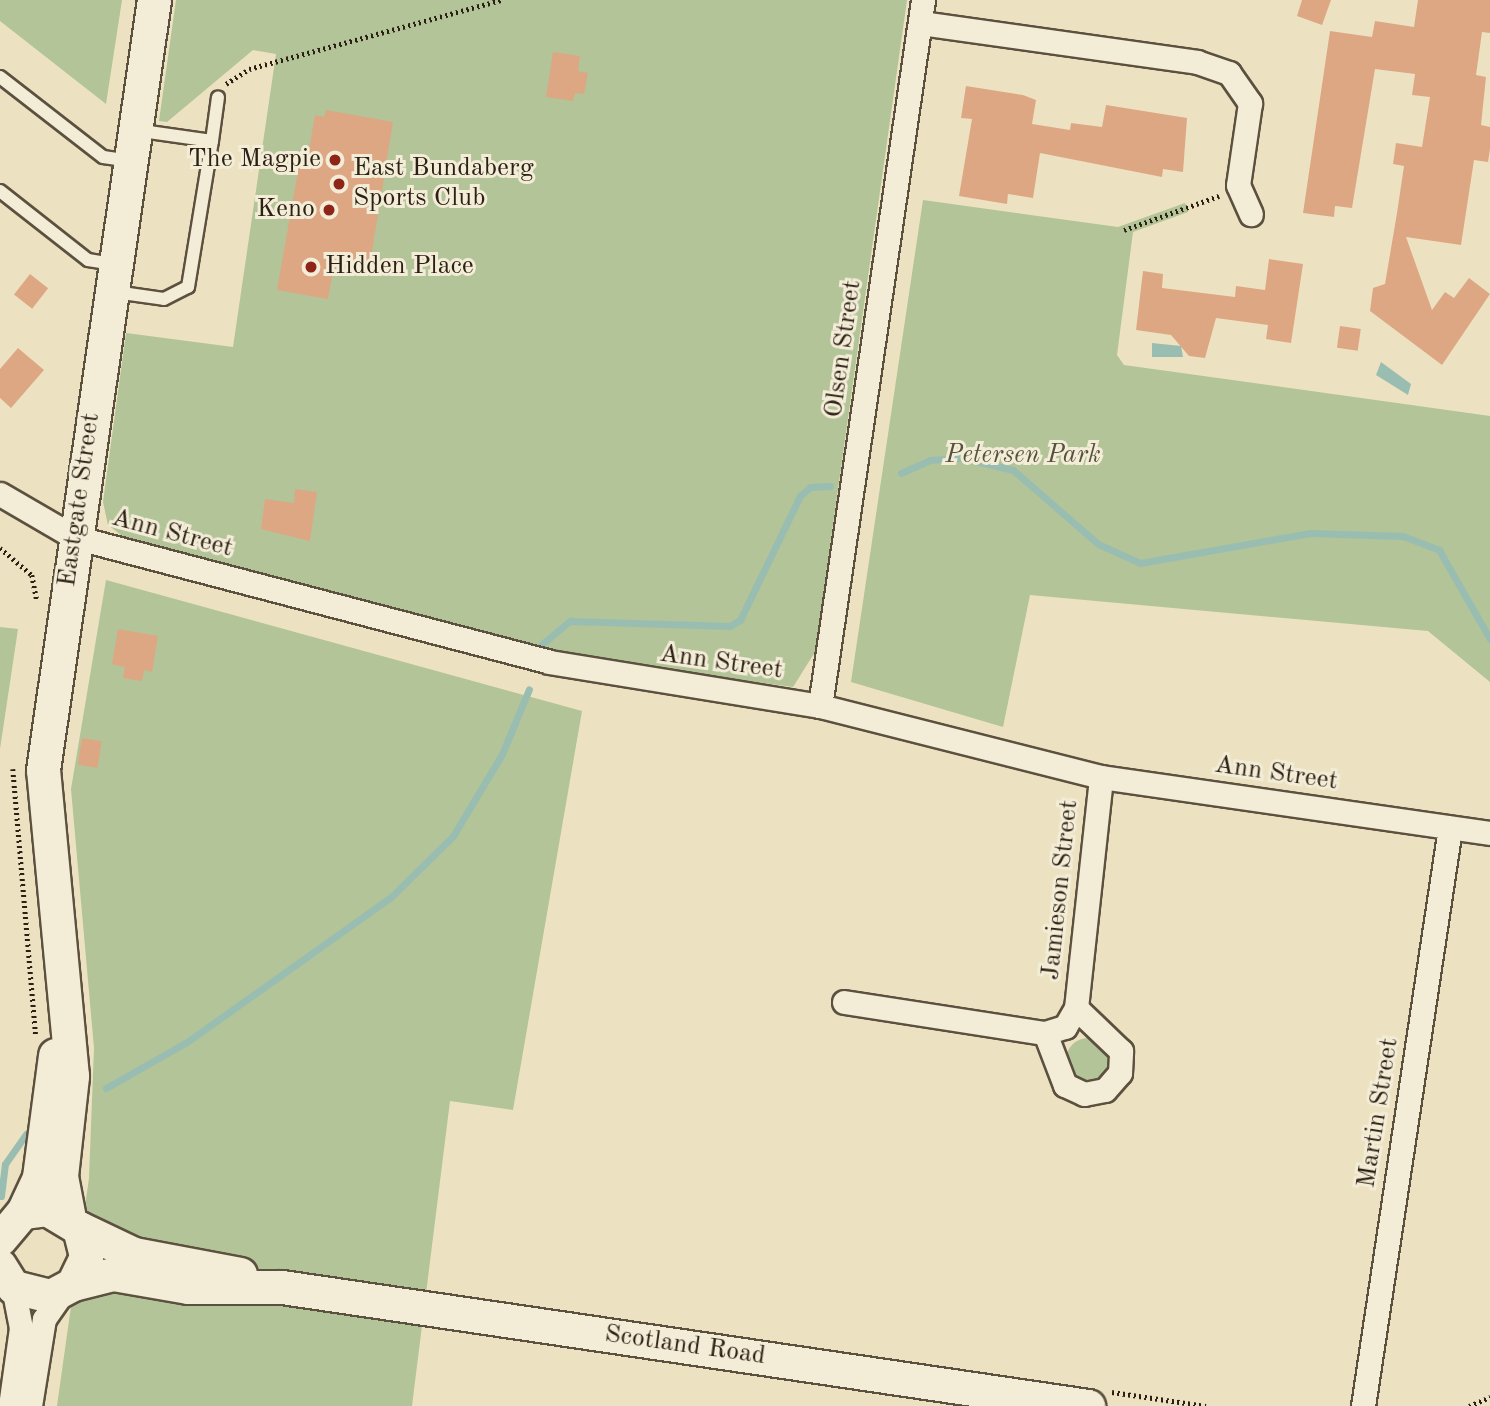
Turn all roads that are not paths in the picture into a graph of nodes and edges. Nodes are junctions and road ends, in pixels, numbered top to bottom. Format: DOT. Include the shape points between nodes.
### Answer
graph roads {
  1 [pos="153,0"];
  2 [pos="923,0"];
  3 [pos="920,23"];
  4 [pos="0,77"];
  5 [pos="218,97"];
  6 [pos="212,141"];
  7 [pos="132,145"];
  8 [pos="0,191"];
  9 [pos="1251,215"];
  10 [pos="113,278"];
  11 [pos="0,494"];
  12 [pos="74,537"];
  13 [pos="820,706"];
  14 [pos="1101,777"];
  15 [pos="1450,828"];
  16 [pos="1490,832"];
  17 [pos="62,1002"];
  18 [pos="845,1002"];
  19 [pos="1076,1009"];
  20 [pos="1045,1033"];
  21 [pos="74,1223"];
  22 [pos="9,1224"];
  23 [pos="4,1275"];
  24 [pos="68,1287"];
  25 [pos="282,1287"];
  26 [pos="10,1406"];
  27 [pos="30,1406"];
  28 [pos="1088,1406"];
  29 [pos="1363,1406"];
  1 -- 7 [label="street, Eastgate Street"];
  2 -- 3 [label="street, Olsen Street"];
  3 -- 9 [label="street" via="1197,62 1229,73 1250,103 1239,190"];
  3 -- 13 [label="street, Olsen Street"];
  4 -- 7 [label="lane" via="103,157"];
  5 -- 6 [label="lane"];
  6 -- 7 [label="lane"];
  6 -- 10 [label="lane" via="188,288 164,299"];
  7 -- 10 [label="street, Eastgate Street"];
  8 -- 10 [label="lane"];
  10 -- 12 [label="street, Eastgate Street"];
  11 -- 12 [label="street, Ann Street"];
  12 -- 13 [label="street, Ann Street" via="549,662"];
  12 -- 17 [label="street, Eastgate Street" via="43,769"];
  13 -- 14 [label="street, Ann Street"];
  14 -- 15 [label="street, Ann Street"];
  14 -- 19 [label="street, Jamieson Street"];
  15 -- 16 [label="street, Ann Street"];
  15 -- 29 [label="street, Martin Street"];
  17 -- 21 [label="street, Eastgate Street" via="72,1076 61,1176"];
  17 -- 22 [label="street, Eastgate Street" via="39,1178"];
  18 -- 20 [label="street"];
  19 -- 20 [label="street, Jamieson Street" via="1065,1027"];
  19 -- 20 [label="street, Jamieson Street" via="1121,1051 1120,1073 1105,1090 1084,1094 1065,1085"];
  21 -- 22 [label="street, Scotland Road" via="47,1209"];
  21 -- 24 [label="street, Eastgate Street" via="86,1257"];
  21 -- 25 [label="street, Scotland Road" via="134,1254 216,1267"];
  23 -- 24 [label="street, Scotland Road" via="37,1297"];
  23 -- 26 [label="street" via="21,1328"];
  24 -- 25 [label="street, Scotland Road" via="113,1274 188,1287"];
  24 -- 27 [label="street" via="44,1319"];
  25 -- 28 [label="street, Scotland Road"];
}
